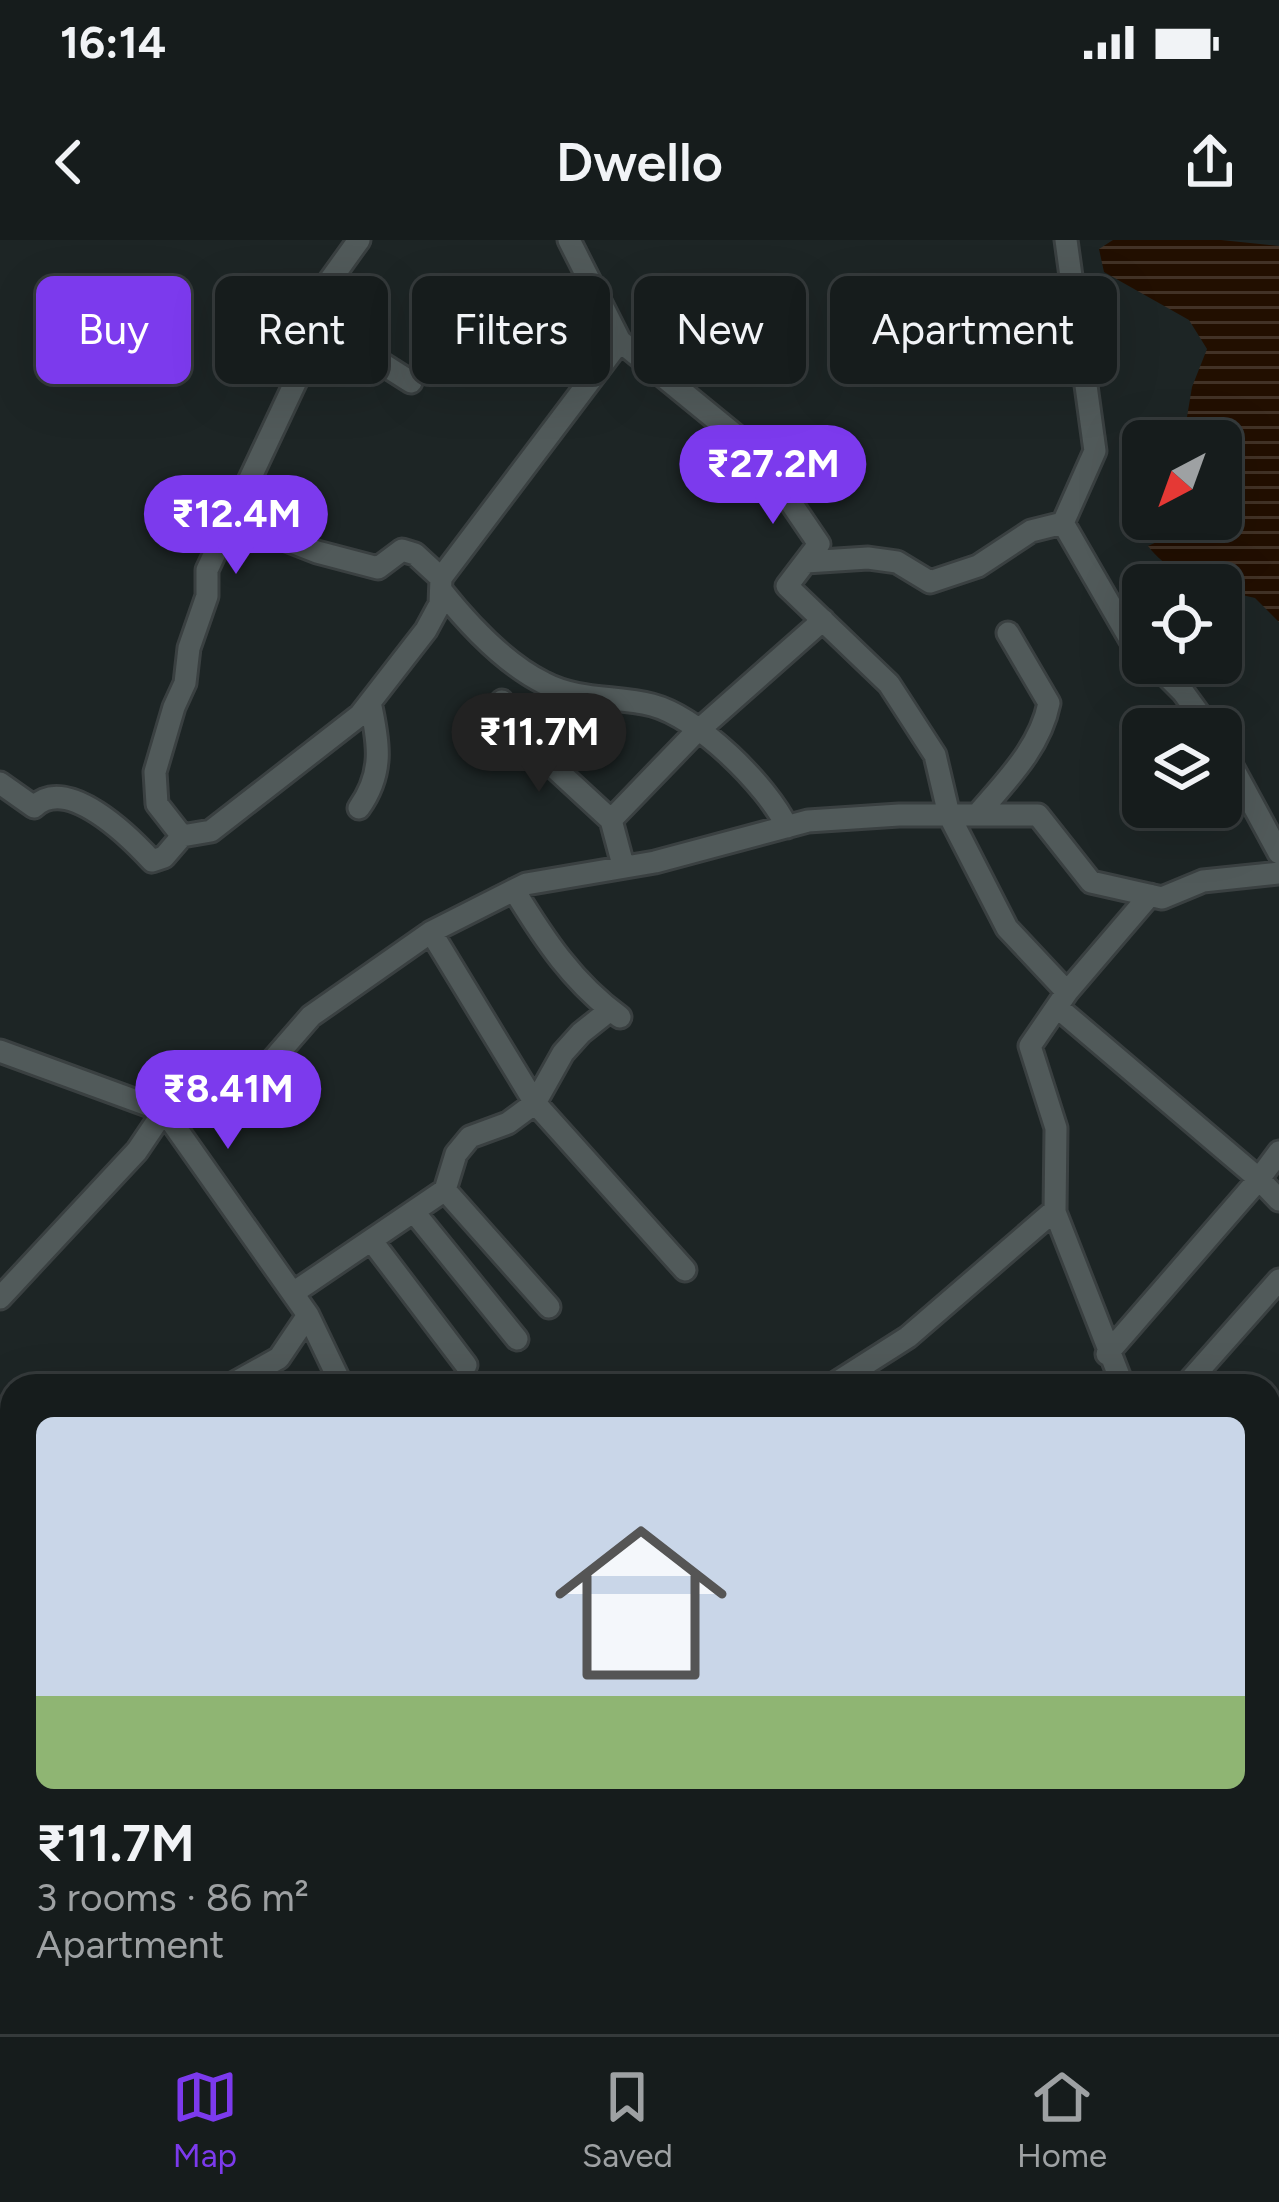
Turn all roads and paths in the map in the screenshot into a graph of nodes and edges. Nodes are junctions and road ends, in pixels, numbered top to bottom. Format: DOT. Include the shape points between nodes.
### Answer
graph roads {
  1 [pos="359,240"];
  2 [pos="569,240"];
  3 [pos="1066,240"];
  4 [pos="333,276"];
  5 [pos="620,341"];
  6 [pos="388,367"];
  7 [pos="411,382"];
  8 [pos="295,384"];
  9 [pos="233,519"];
  10 [pos="1063,524"];
  11 [pos="806,562"];
  12 [pos="441,584"];
  13 [pos="823,620"];
  14 [pos="1122,626"];
  15 [pos="1008,633"];
  16 [pos="1175,684"];
  17 [pos="502,701"];
  18 [pos="370,702"];
  19 [pos="1195,708"];
  20 [pos="699,729"];
  21 [pos="0,783"];
  22 [pos="1242,785"];
  23 [pos="358,808"];
  24 [pos="949,814"];
  25 [pos="977,814"];
  26 [pos="611,820"];
  27 [pos="787,827"];
  28 [pos="182,836"];
  29 [pos="1279,853"];
  30 [pos="623,865"];
  31 [pos="1279,873"];
  32 [pos="514,890"];
  33 [pos="1150,895"];
  34 [pos="431,932"];
  35 [pos="1062,1000"];
  36 [pos="0,1051"];
  37 [pos="535,1103"];
  38 [pos="164,1112"];
  39 [pos="1279,1152"];
  40 [pos="1259,1178"];
  41 [pos="445,1190"];
  42 [pos="1279,1200"];
  43 [pos="1055,1210"];
  44 [pos="414,1212"];
  45 [pos="371,1240"];
  46 [pos="685,1270"];
  47 [pos="1279,1280"];
  48 [pos="2,1293"];
  49 [pos="293,1293"];
  50 [pos="549,1306"];
  51 [pos="308,1315"];
  52 [pos="517,1340"];
  53 [pos="1107,1354"];
  54 [pos="466,1365"];
  55 [pos="250,1374"];
  56 [pos="336,1374"];
  57 [pos="849,1374"];
  58 [pos="1117,1374"];
  59 [pos="1196,1374"];
  1 -- 4 [label="street"];
  2 -- 5 [label="street"];
  3 -- 10 [label="street" via="1095,452"];
  5 -- 11 [label="street" via="757,453 819,544"];
  5 -- 12 [label="street"];
  6 -- 7 [label="street"];
  8 -- 9 [label="street"];
  9 -- 12 [label="street" via="378,568 402,550 415,554"];
  9 -- 28 [label="street" via="207,570 185,683 154,772 157,804"];
  10 -- 11 [label="street" via="1030,531 978,566 930,582 897,562"];
  10 -- 14 [label="street"];
  11 -- 13 [label="street" via="788,586"];
  12 -- 18 [label="street" via="426,630"];
  12 -- 20 [label="street" via="476,629 543,683 655,706"];
  13 -- 20 [label="street"];
  13 -- 24 [label="street" via="889,684 934,755"];
  15 -- 25 [label="street" via="1049,703 1030,749"];
  16 -- 19 [label="street"];
  17 -- 26 [label="street" via="519,735"];
  18 -- 23 [label="street" via="379,760"];
  18 -- 28 [label="street" via="211,831"];
  20 -- 26 [label="street"];
  20 -- 27 [label="street" via="777,805"];
  21 -- 28 [label="street" via="34,807 53,797 89,807 152,861"];
  22 -- 29 [label="street"];
  24 -- 25 [label="street"];
  24 -- 27 [label="street"];
  24 -- 35 [label="street" via="1007,928"];
  25 -- 33 [label="street" via="1038,815 1090,882"];
  26 -- 30 [label="street"];
  27 -- 30 [label="street"];
  30 -- 32 [label="street"];
  31 -- 33 [label="street"];
  32 -- 34 [label="street"];
  32 -- 37 [label="street" via="547,945 615,1014 563,1053"];
  33 -- 35 [label="street"];
  34 -- 37 [label="street"];
  34 -- 38 [label="street" via="311,1016 251,1085"];
  35 -- 40 [label="street"];
  35 -- 43 [label="street" via="1030,1046 1056,1127"];
  36 -- 38 [label="street"];
  37 -- 41 [label="street" via="470,1137"];
  37 -- 46 [label="street"];
  38 -- 48 [label="street"];
  38 -- 49 [label="street"];
  39 -- 40 [label="street"];
  40 -- 42 [label="street"];
  40 -- 53 [label="street"];
  41 -- 44 [label="street"];
  41 -- 50 [label="street"];
  43 -- 53 [label="street"];
  43 -- 57 [label="street" via="908,1336"];
  44 -- 45 [label="street"];
  44 -- 52 [label="street"];
  45 -- 49 [label="street"];
  45 -- 54 [label="street"];
  47 -- 59 [label="street"];
  49 -- 51 [label="street"];
  51 -- 55 [label="street" via="279,1358"];
  51 -- 56 [label="street"];
  53 -- 58 [label="street"];
}
